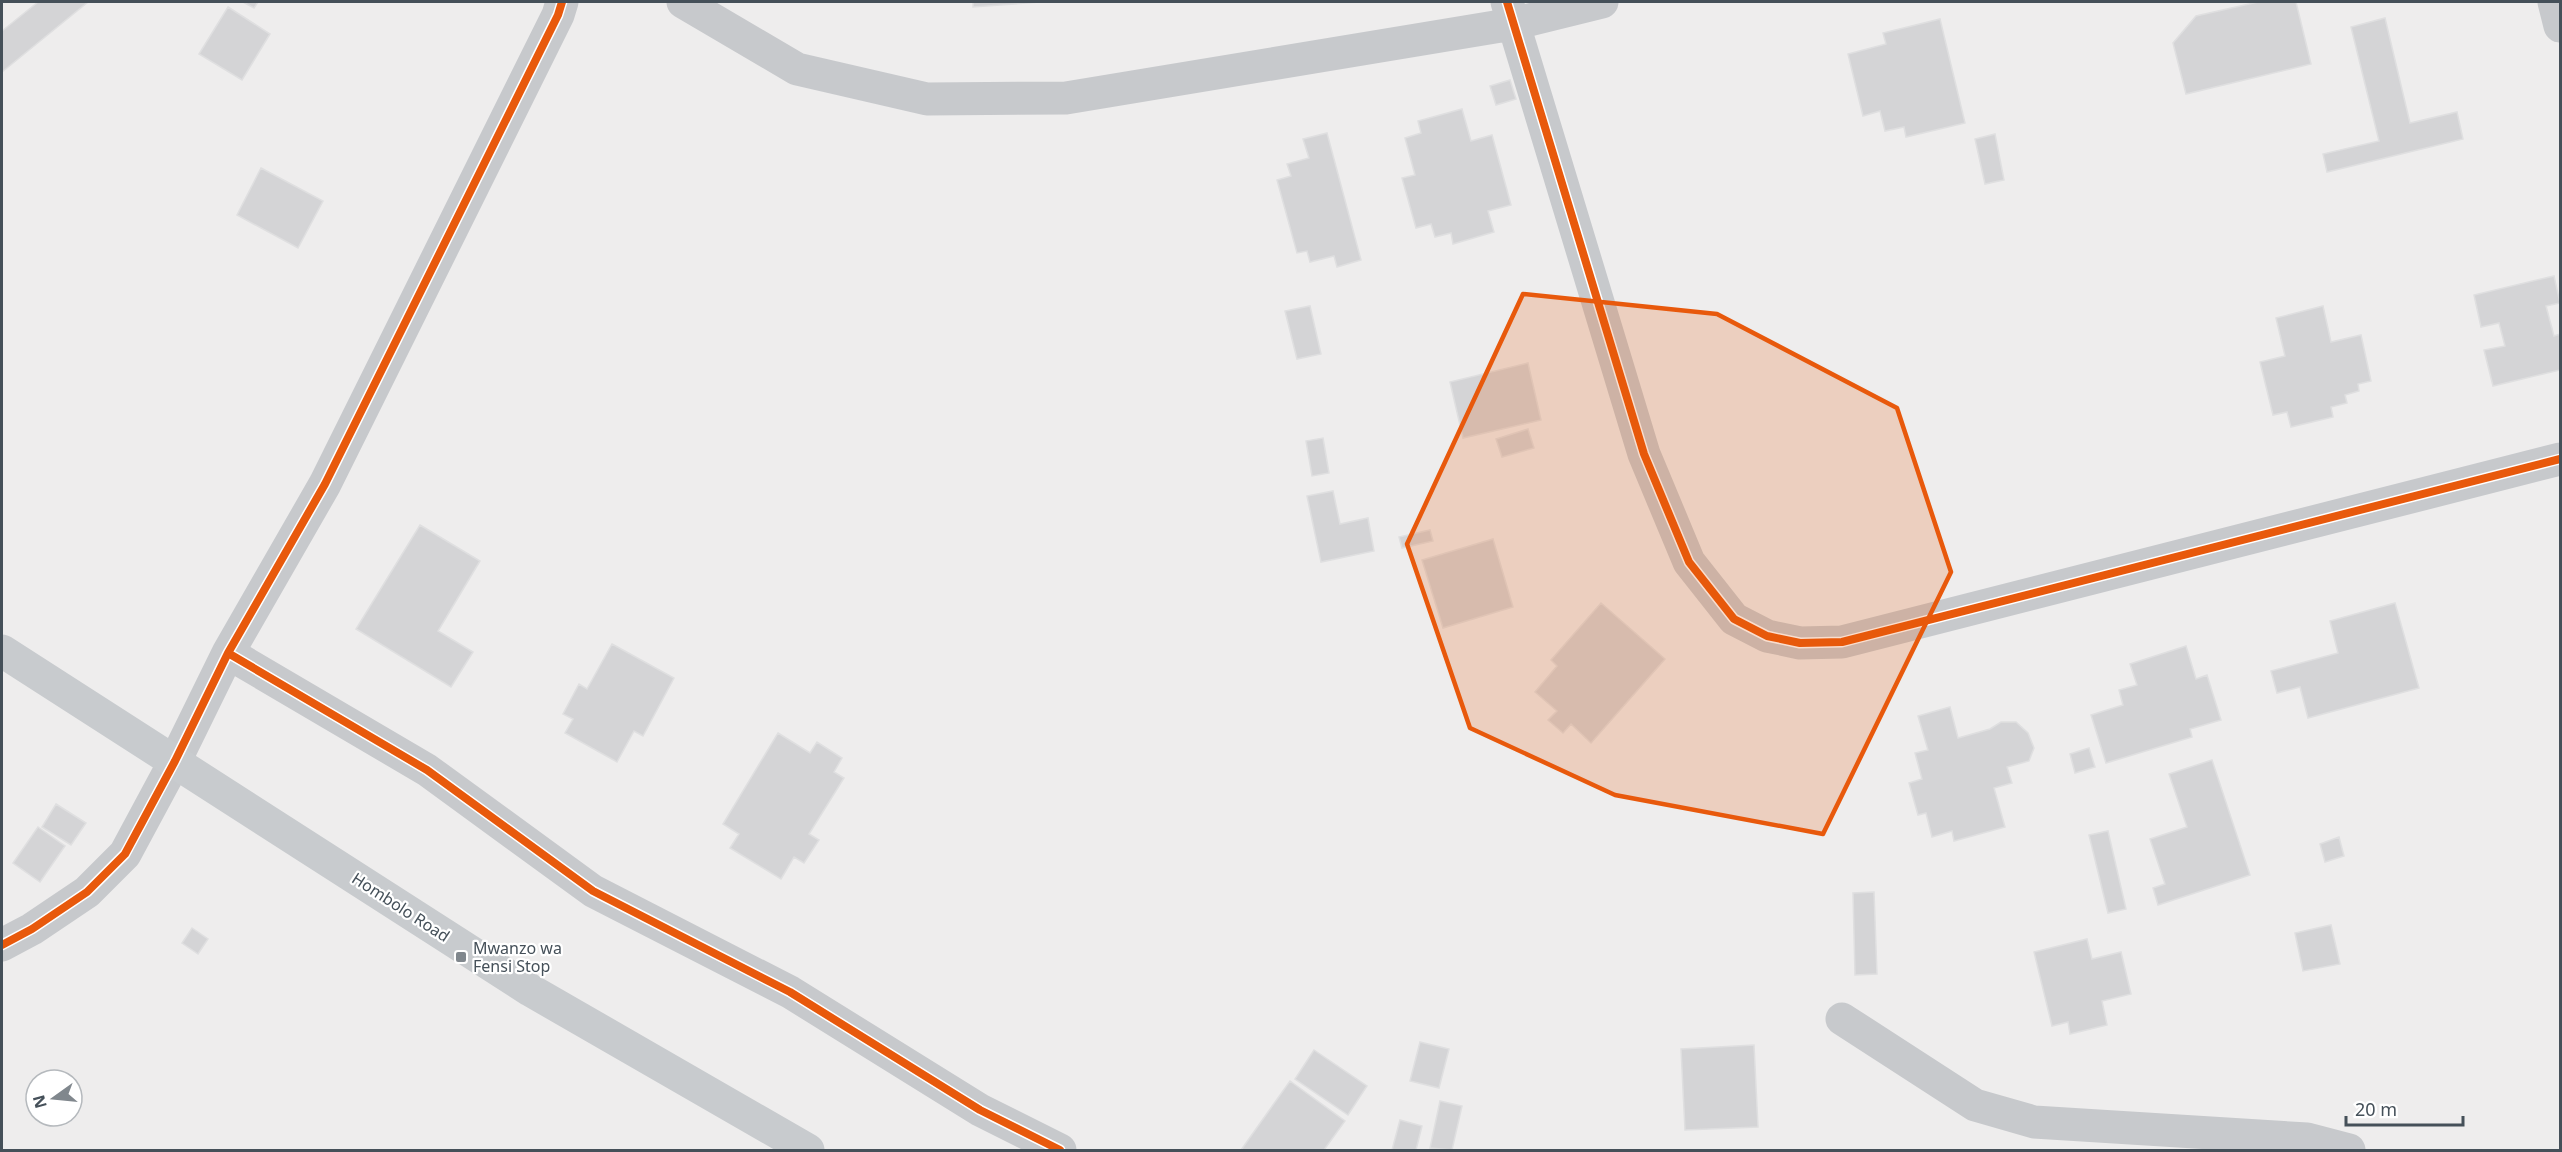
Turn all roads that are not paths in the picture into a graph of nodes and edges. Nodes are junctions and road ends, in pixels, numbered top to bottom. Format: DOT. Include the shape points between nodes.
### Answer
graph roads {
  1 [pos="562,2"];
  2 [pos="683,2"];
  3 [pos="1602,2"];
  4 [pos="2554,2"];
  5 [pos="1510,13"];
  6 [pos="2560,26"];
  7 [pos="2560,459"];
  8 [pos="2,651"];
  9 [pos="228,653"];
  10 [pos="175,761"];
  11 [pos="2,945"];
  12 [pos="1842,1019"];
  13 [pos="808,1150"];
  14 [pos="1060,1150"];
  15 [pos="2349,1150"];
  1 -- 9 [label="street" via="325,484"];
  2 -- 5 [label="street" via="797,69 927,99 1066,98"];
  3 -- 5 [label="street"];
  4 -- 6 [label="street"];
  5 -- 7 [label="street" via="1644,454 1689,562 1734,619 1767,636 1800,643 1842,642"];
  8 -- 10 [label="street, Hombolo Road"];
  9 -- 10 [label="street"];
  9 -- 14 [label="street" via="427,770 593,891 790,992 980,1110"];
  10 -- 11 [label="street" via="125,854 87,891"];
  10 -- 13 [label="street, Hombolo Road" via="530,990"];
  12 -- 15 [label="street" via="1975,1105 2034,1122 2307,1140"];
}
